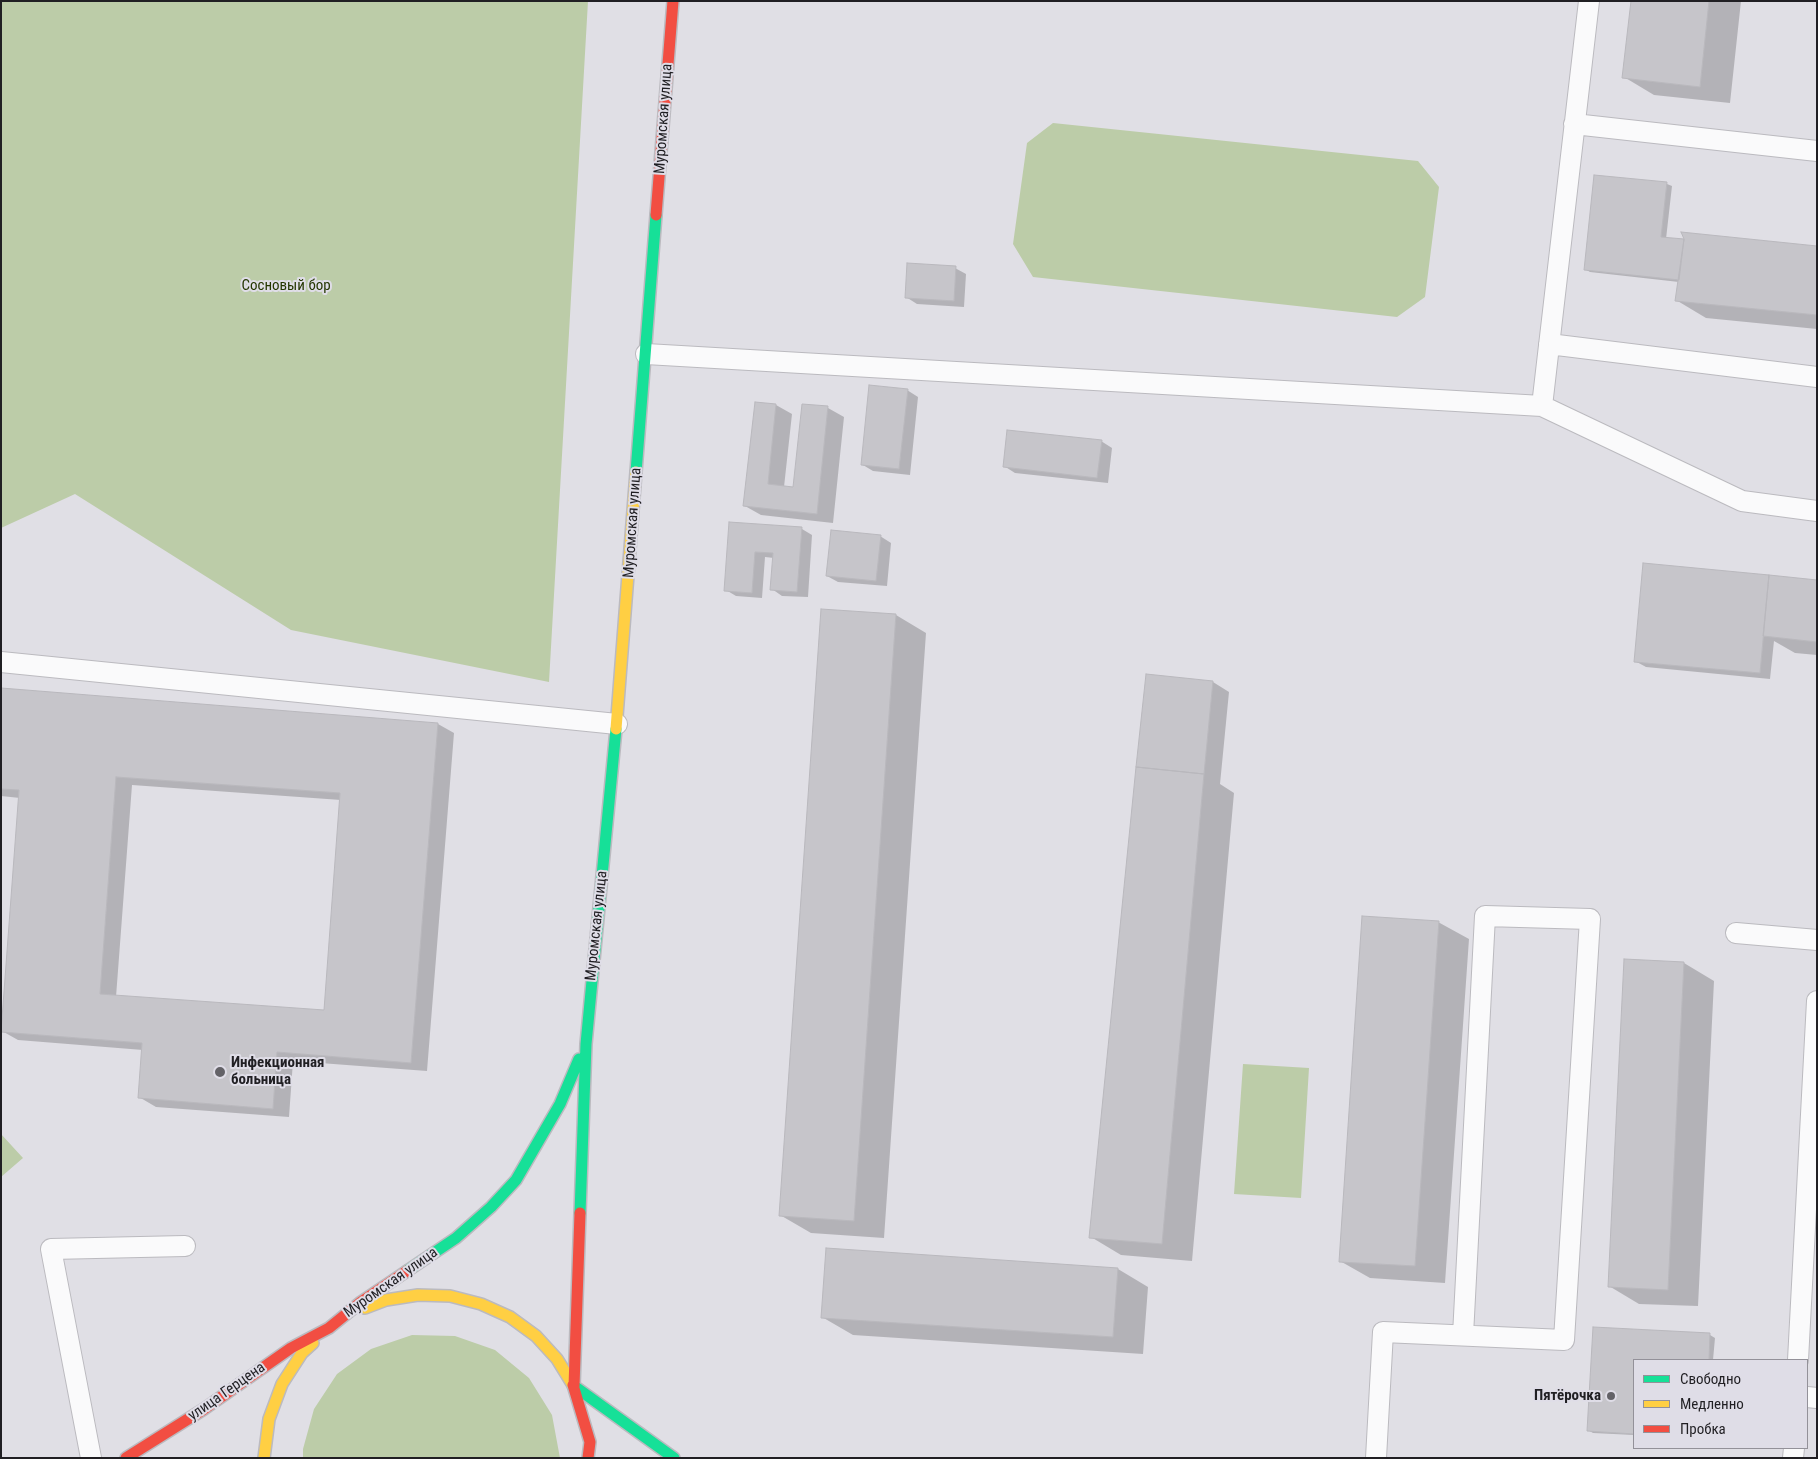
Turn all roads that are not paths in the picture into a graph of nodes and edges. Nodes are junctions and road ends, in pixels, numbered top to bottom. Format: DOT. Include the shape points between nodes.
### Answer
graph roads {
  1 [pos="673,1"];
  2 [pos="1589,1"];
  3 [pos="1574,124"];
  4 [pos="1817,150"];
  5 [pos="1549,344"];
  6 [pos="646,354"];
  7 [pos="1817,377"];
  8 [pos="1542,406"];
  9 [pos="1817,511"];
  10 [pos="1,662"];
  11 [pos="617,724"];
  12 [pos="1736,933"];
  13 [pos="1817,940"];
  14 [pos="1817,1001"];
  15 [pos="586,1044"];
  16 [pos="185,1246"];
  17 [pos="329,1328"];
  18 [pos="1463,1335"];
  19 [pos="1798,1359"];
  20 [pos="574,1386"];
  21 [pos="91,1458"];
  22 [pos="126,1458"];
  23 [pos="264,1458"];
  24 [pos="588,1458"];
  25 [pos="674,1458"];
  26 [pos="1376,1458"];
  1 -- 6 [label="main road, Муромская улица"];
  2 -- 3 [label="lane"];
  3 -- 4 [label="lane"];
  3 -- 5 [label="lane"];
  5 -- 7 [label="lane"];
  5 -- 8 [label="lane"];
  6 -- 8 [label="lane"];
  6 -- 11 [label="main road, Муромская улица"];
  8 -- 9 [label="lane" via="1742,501"];
  10 -- 11 [label="lane"];
  11 -- 15 [label="main road, Муромская улица"];
  12 -- 13 [label="lane"];
  14 -- 19 [label="lane"];
  15 -- 17 [label="main road, Муромская улица" via="544,1134 516,1180 456,1238 361,1302"];
  15 -- 20 [label="main road, Муромская улица"];
  16 -- 21 [label="lane" via="51,1249"];
  17 -- 20 [label="main road" via="356,1311 386,1300 418,1295 450,1296 481,1304 510,1317 536,1336 557,1359"];
  17 -- 22 [label="main road, улица Герцена" via="291,1348 204,1410"];
  17 -- 23 [label="main road" via="302,1353 282,1384 269,1419"];
  18 -- 18 [label="lane" via="1564,1340 1590,919 1485,916"];
  18 -- 26 [label="lane" via="1383,1332"];
  20 -- 24 [label="main road" via="590,1442"];
  20 -- 25 [label="main road"];
}
